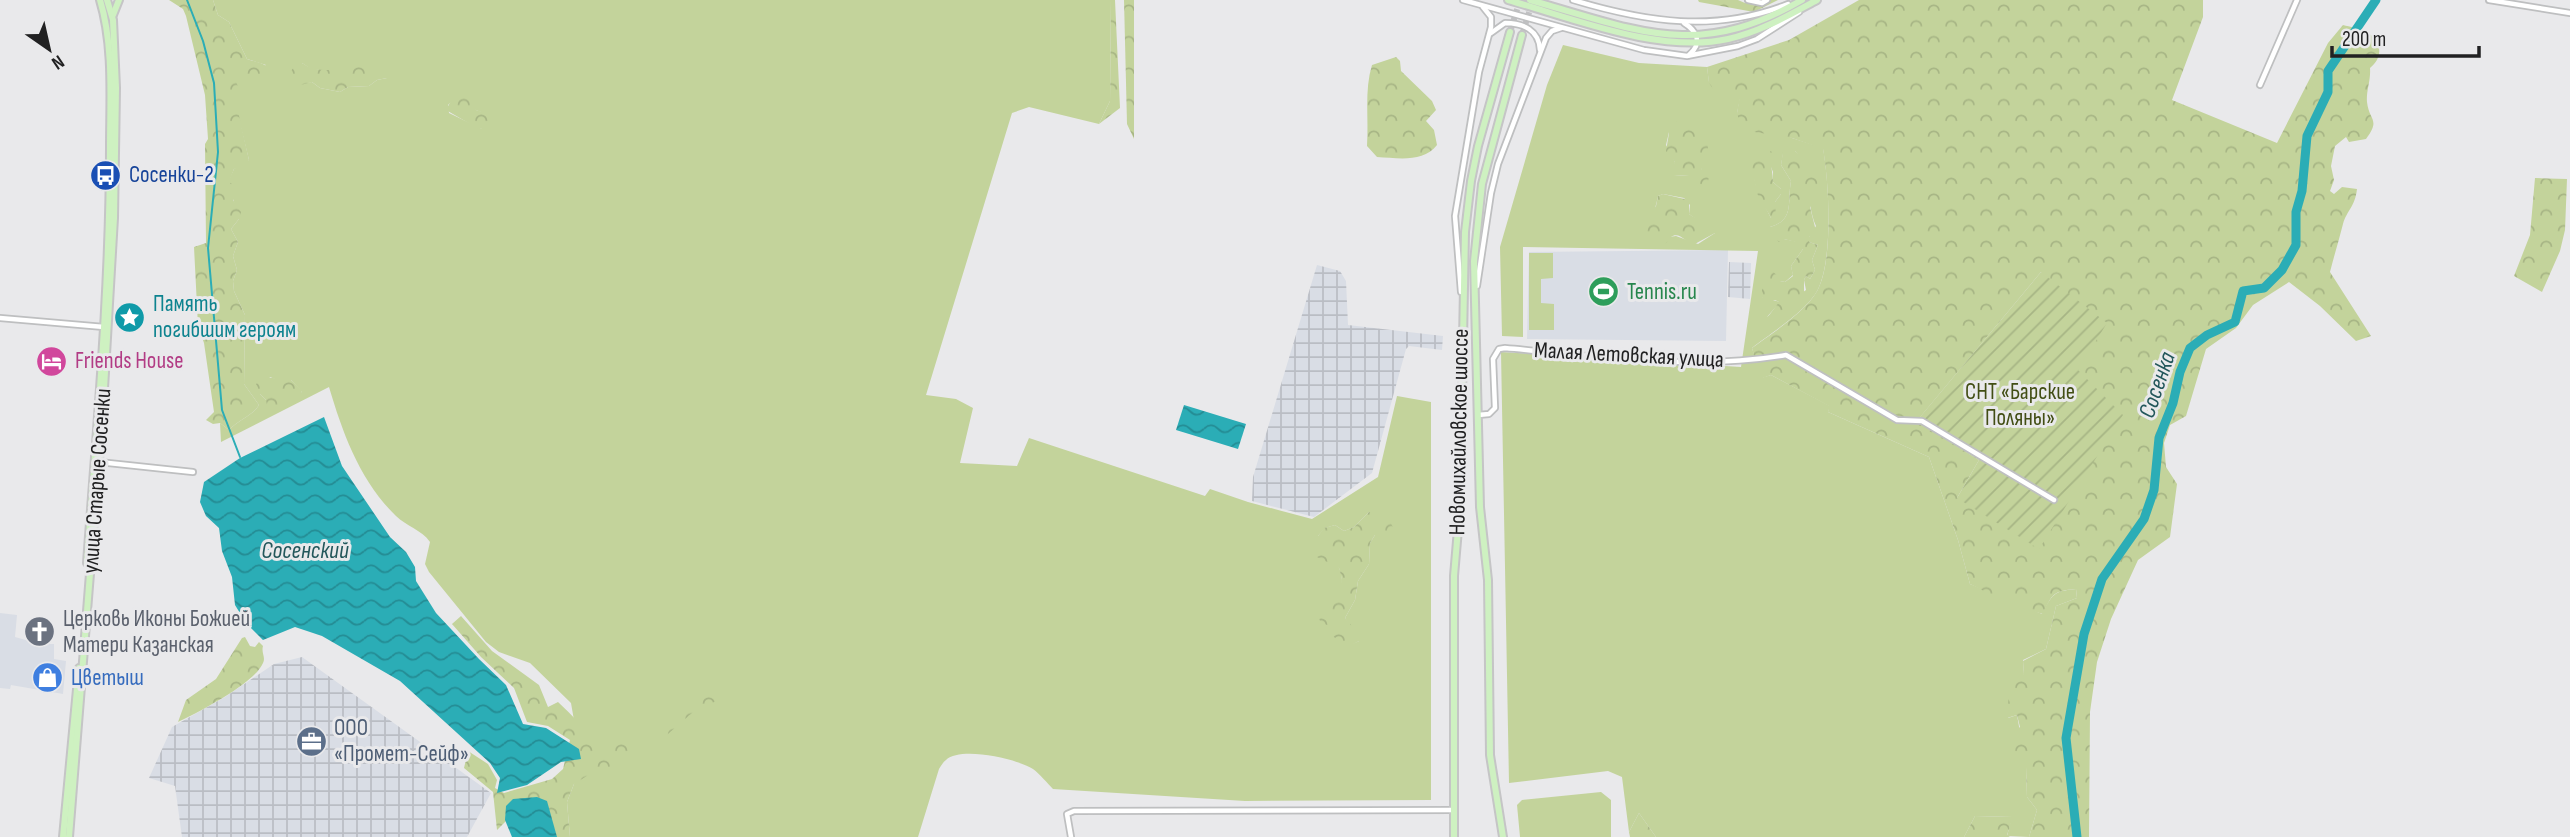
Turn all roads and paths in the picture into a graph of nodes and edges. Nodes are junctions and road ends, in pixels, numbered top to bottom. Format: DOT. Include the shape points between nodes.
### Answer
graph roads {
  1 [pos="100,0"];
  2 [pos="107,0"];
  3 [pos="119,0"];
  4 [pos="1464,0"];
  5 [pos="1508,0"];
  6 [pos="1530,0"];
  7 [pos="1748,0"];
  8 [pos="1767,0"];
  9 [pos="1800,0"];
  10 [pos="1817,0"];
  11 [pos="2297,0"];
  12 [pos="2489,0"];
  13 [pos="1576,1"];
  14 [pos="1481,5"];
  15 [pos="2570,13"];
  16 [pos="113,20"];
  17 [pos="1683,23"];
  18 [pos="1568,29"];
  19 [pos="1510,32"];
  20 [pos="1522,35"];
  21 [pos="1489,36"];
  22 [pos="1696,40"];
  23 [pos="1540,55"];
  24 [pos="1687,56"];
  25 [pos="2260,85"];
  26 [pos="1462,300"];
  27 [pos="1475,301"];
  28 [pos="0,318"];
  29 [pos="106,327"];
  30 [pos="1477,415"];
  31 [pos="99,462"];
  32 [pos="193,472"];
  33 [pos="2054,500"];
  34 [pos="1454,810"];
  35 [pos="66,837"];
  36 [pos="1071,837"];
  37 [pos="1454,837"];
  38 [pos="1503,837"];
  1 -- 29 [label="main road, улица Старые Сосенки" via="107,30 110,124"];
  2 -- 16 [label="main road, улица Старые Сосенки"];
  3 -- 16 [label="main road"];
  4 -- 14 [label="street"];
  5 -- 22 [label="main road" via="1632,35 1673,43"];
  6 -- 22 [label="main road" via="1634,30"];
  7 -- 8 [label="street"];
  9 -- 17 [label="street" via="1755,15"];
  9 -- 22 [label="main road" via="1755,24"];
  10 -- 22 [label="main road" via="1758,29 1729,38"];
  10 -- 24 [label="street" via="1757,39"];
  11 -- 25 [label="street"];
  12 -- 15 [label="street"];
  13 -- 17 [label="street"];
  14 -- 18 [label="street"];
  14 -- 21 [label="street" via="1491,17"];
  16 -- 29 [label="main road, улица Старые Сосенки" via="116,145"];
  17 -- 22 [label="street" via="1693,29"];
  18 -- 23 [label="street" via="1548,34"];
  18 -- 24 [label="street" via="1644,50"];
  19 -- 26 [label="main road, Новомихайловское шоссе" via="1471,181"];
  20 -- 27 [label="main road, Новомихайловское шоссе" via="1482,184 1475,233"];
  21 -- 23 [label="street" via="1505,23 1519,24 1533,32"];
  21 -- 26 [label="street" via="1455,216"];
  22 -- 24 [label="street"];
  23 -- 27 [label="street" via="1498,164"];
  26 -- 34 [label="main road, Новомихайловское шоссе" via="1460,506 1454,576"];
  27 -- 30 [label="main road, Новомихайловское шоссе"];
  28 -- 29 [label="street"];
  29 -- 31 [label="main road, улица Старые Сосенки"];
  29 -- 35 [label="main road, улица Старые Сосенки"];
  30 -- 33 [label="street, Малая Летовская улица" via="1495,408 1493,359 1499,349 1675,361 1786,355 1897,420 1922,421"];
  30 -- 38 [label="main road, Новомихайловское шоссе" via="1488,580 1490,755"];
  31 -- 32 [label="street"];
  31 -- 35 [label="main road, улица Старые Сосенки"];
  34 -- 36 [label="street" via="1074,811 1067,814"];
  34 -- 37 [label="main road, Новомихайловское шоссе"];
}
